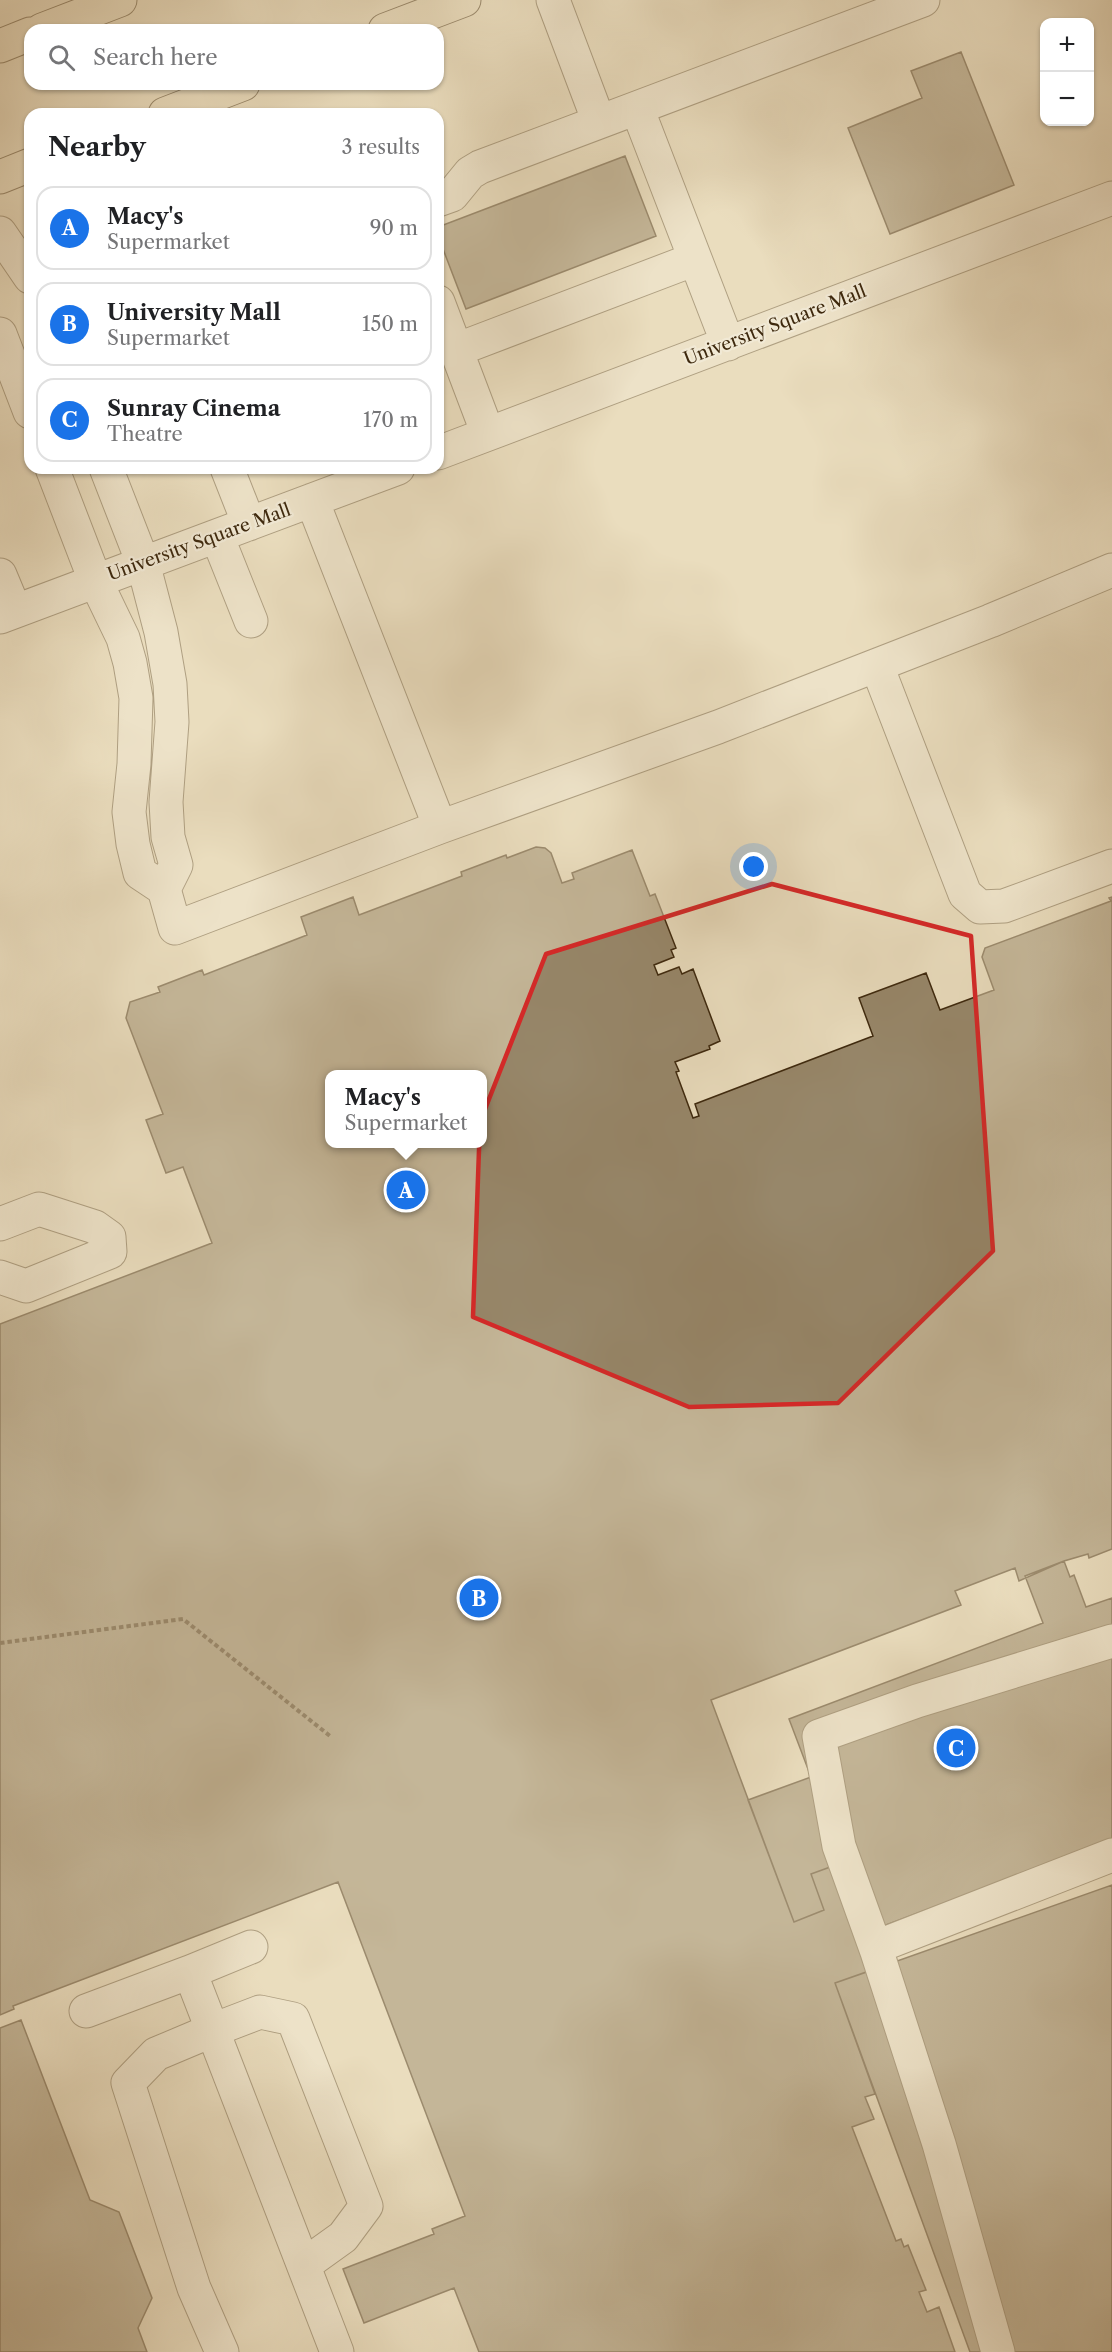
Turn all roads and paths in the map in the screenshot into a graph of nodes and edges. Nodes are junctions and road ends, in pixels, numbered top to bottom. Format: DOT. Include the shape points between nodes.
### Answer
graph roads {
  1 [pos="120,0"];
  2 [pos="464,0"];
  3 [pos="553,0"];
  4 [pos="923,0"];
  5 [pos="58,24"];
  6 [pos="401,24"];
  7 [pos="24,36"];
  8 [pos="0,46"];
  9 [pos="227,90"];
  10 [pos="181,108"];
  11 [pos="637,108"];
  12 [pos="599,122"];
  13 [pos="24,167"];
  14 [pos="0,177"];
  15 [pos="444,198"];
  16 [pos="1112,198"];
  17 [pos="0,233"];
  18 [pos="695,259"];
  19 [pos="24,268"];
  20 [pos="444,318"];
  21 [pos="0,334"];
  22 [pos="728,344"];
  23 [pos="456,350"];
  24 [pos="24,396"];
  25 [pos="488,434"];
  26 [pos="444,451"];
  27 [pos="54,474"];
  28 [pos="108,474"];
  29 [pos="229,474"];
  30 [pos="382,474"];
  31 [pos="312,500"];
  32 [pos="249,524"];
  33 [pos="217,536"];
  34 [pos="143,563"];
  35 [pos="1112,570"];
  36 [pos="0,575"];
  37 [pos="95,580"];
  38 [pos="8,614"];
  39 [pos="250,621"];
  40 [pos="877,666"];
  41 [pos="440,827"];
  42 [pos="1112,866"];
  43 [pos="164,889"];
  44 [pos="0,1224"];
  45 [pos="0,1277"];
  46 [pos="1112,1641"];
  47 [pos="0,1643"];
  48 [pos="330,1736"];
  49 [pos="1112,1855"];
  50 [pos="251,1947"];
  51 [pos="876,1947"];
  52 [pos="190,1972"];
  53 [pos="86,2011"];
  54 [pos="213,2030"];
  55 [pos="303,2265"];
  56 [pos="222,2352"];
  57 [pos="337,2352"];
  58 [pos="998,2352"];
  1 -- 5 [label="main road"];
  2 -- 6 [label="main road"];
  3 -- 12 [label="lane"];
  4 -- 11 [label="lane"];
  7 -- 8 [label="main road"];
  9 -- 10 [label="main road"];
  11 -- 12 [label="lane"];
  11 -- 18 [label="lane"];
  12 -- 15 [label="lane" via="480,167 452,195"];
  13 -- 14 [label="main road"];
  16 -- 22 [label="lane, University Square Mall"];
  17 -- 19 [label="lane"];
  18 -- 22 [label="lane"];
  18 -- 23 [label="lane"];
  20 -- 23 [label="lane"];
  21 -- 24 [label="lane"];
  22 -- 25 [label="lane, University Square Mall"];
  23 -- 25 [label="lane"];
  25 -- 26 [label="lane, University Square Mall"];
  27 -- 37 [label="lane"];
  28 -- 34 [label="lane"];
  29 -- 32 [label="lane"];
  30 -- 31 [label="lane, University Square Mall"];
  31 -- 32 [label="lane, University Square Mall"];
  31 -- 41 [label="lane"];
  32 -- 33 [label="lane, University Square Mall"];
  33 -- 34 [label="lane, University Square Mall"];
  33 -- 39 [label="lane"];
  34 -- 37 [label="lane, University Square Mall"];
  34 -- 43 [label="lane" via="170,684 172,722 166,802 168,837 176,865"];
  35 -- 40 [label="lane"];
  36 -- 38 [label="lane"];
  37 -- 38 [label="lane, University Square Mall"];
  37 -- 43 [label="lane" via="123,638 136,698 129,812 133,844 140,873"];
  40 -- 41 [label="lane"];
  40 -- 42 [label="lane" via="965,894 981,907 1004,906"];
  41 -- 43 [label="lane" via="175,928"];
  44 -- 45 [label="lane" via="39,1209 95,1227 109,1237 110,1251 26,1286"];
  46 -- 58 [label="lane" via="917,1701 819,1736 839,1846 939,2144"];
  47 -- 48 [label="path" via="183,1618"];
  49 -- 51 [label="lane"];
  50 -- 52 [label="lane"];
  52 -- 53 [label="lane"];
  52 -- 54 [label="lane"];
  54 -- 55 [label="lane"];
  54 -- 55 [label="lane" via="260,2012 293,2019 366,2206 343,2237"];
  54 -- 56 [label="lane" via="156,2054 128,2084 194,2288"];
  55 -- 57 [label="lane"];
}
